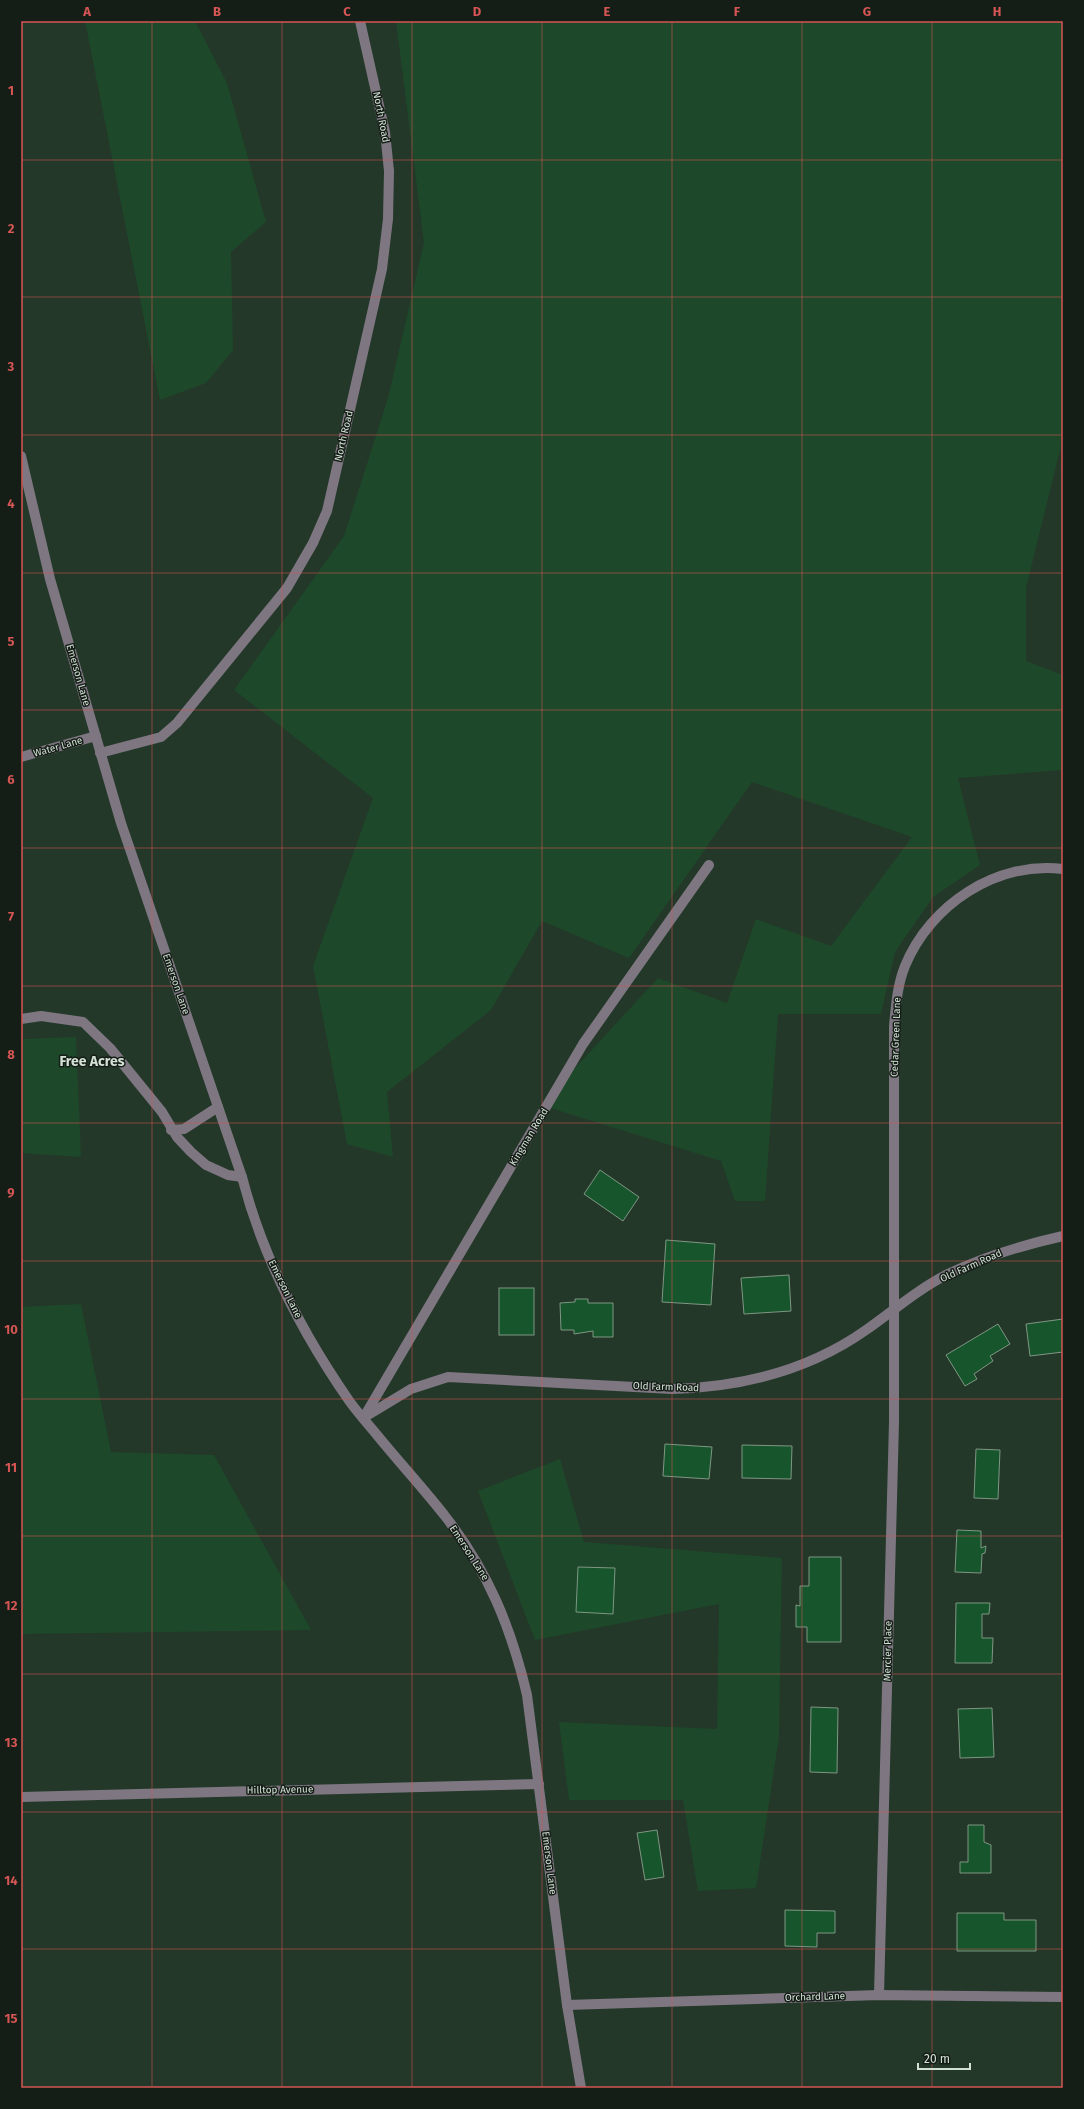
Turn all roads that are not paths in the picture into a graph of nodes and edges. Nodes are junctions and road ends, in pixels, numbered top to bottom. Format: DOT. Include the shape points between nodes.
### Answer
graph roads {
  1 [pos="360,21"];
  2 [pos="21,456"];
  3 [pos="96,736"];
  4 [pos="100,753"];
  5 [pos="21,757"];
  6 [pos="709,864"];
  7 [pos="1063,869"];
  8 [pos="21,1018"];
  9 [pos="218,1106"];
  10 [pos="171,1130"];
  11 [pos="242,1177"];
  12 [pos="1063,1236"];
  13 [pos="894,1308"];
  14 [pos="363,1418"];
  15 [pos="539,1784"];
  16 [pos="21,1797"];
  17 [pos="879,1995"];
  18 [pos="1063,1997"];
  19 [pos="567,2005"];
  20 [pos="581,2088"];
  1 -- 4 [label="street, North Road" via="385,132 389,170 388,219 382,269 327,511 313,543 287,588 177,723 161,737"];
  2 -- 3 [label="street, Emerson Lane" via="50,579"];
  3 -- 4 [label="street, Emerson Lane"];
  3 -- 5 [label="street, Water Lane"];
  4 -- 9 [label="street, Emerson Lane" via="121,823"];
  6 -- 14 [label="street, Kingman Road" via="584,1044"];
  7 -- 13 [label="street, Cedar Green Lane" via="1043,868 1011,873 966,892 930,925 914,947 905,967 896,998 894,1026"];
  8 -- 10 [label="street" via="41,1016 83,1022 114,1054 162,1112"];
  9 -- 10 [label="street" via="184,1129"];
  9 -- 11 [label="street, Emerson Lane"];
  10 -- 11 [label="street" via="206,1166 228,1175"];
  11 -- 14 [label="street, Emerson Lane" via="251,1211 274,1269 309,1338"];
  12 -- 13 [label="street, Old Farm Road" via="1023,1244 984,1257 947,1274"];
  13 -- 14 [label="street, Old Farm Road" via="837,1348 793,1368 740,1383 672,1389 448,1377 411,1389"];
  13 -- 17 [label="street, Mercier Place" via="894,1422"];
  14 -- 15 [label="street, Emerson Lane" via="464,1542 504,1615 518,1654 527,1695"];
  15 -- 16 [label="street, Hilltop Avenue"];
  15 -- 19 [label="street, Emerson Lane"];
  17 -- 18 [label="street, Orchard Lane"];
  17 -- 19 [label="street, Orchard Lane"];
  19 -- 20 [label="street, Emerson Lane"];
}
